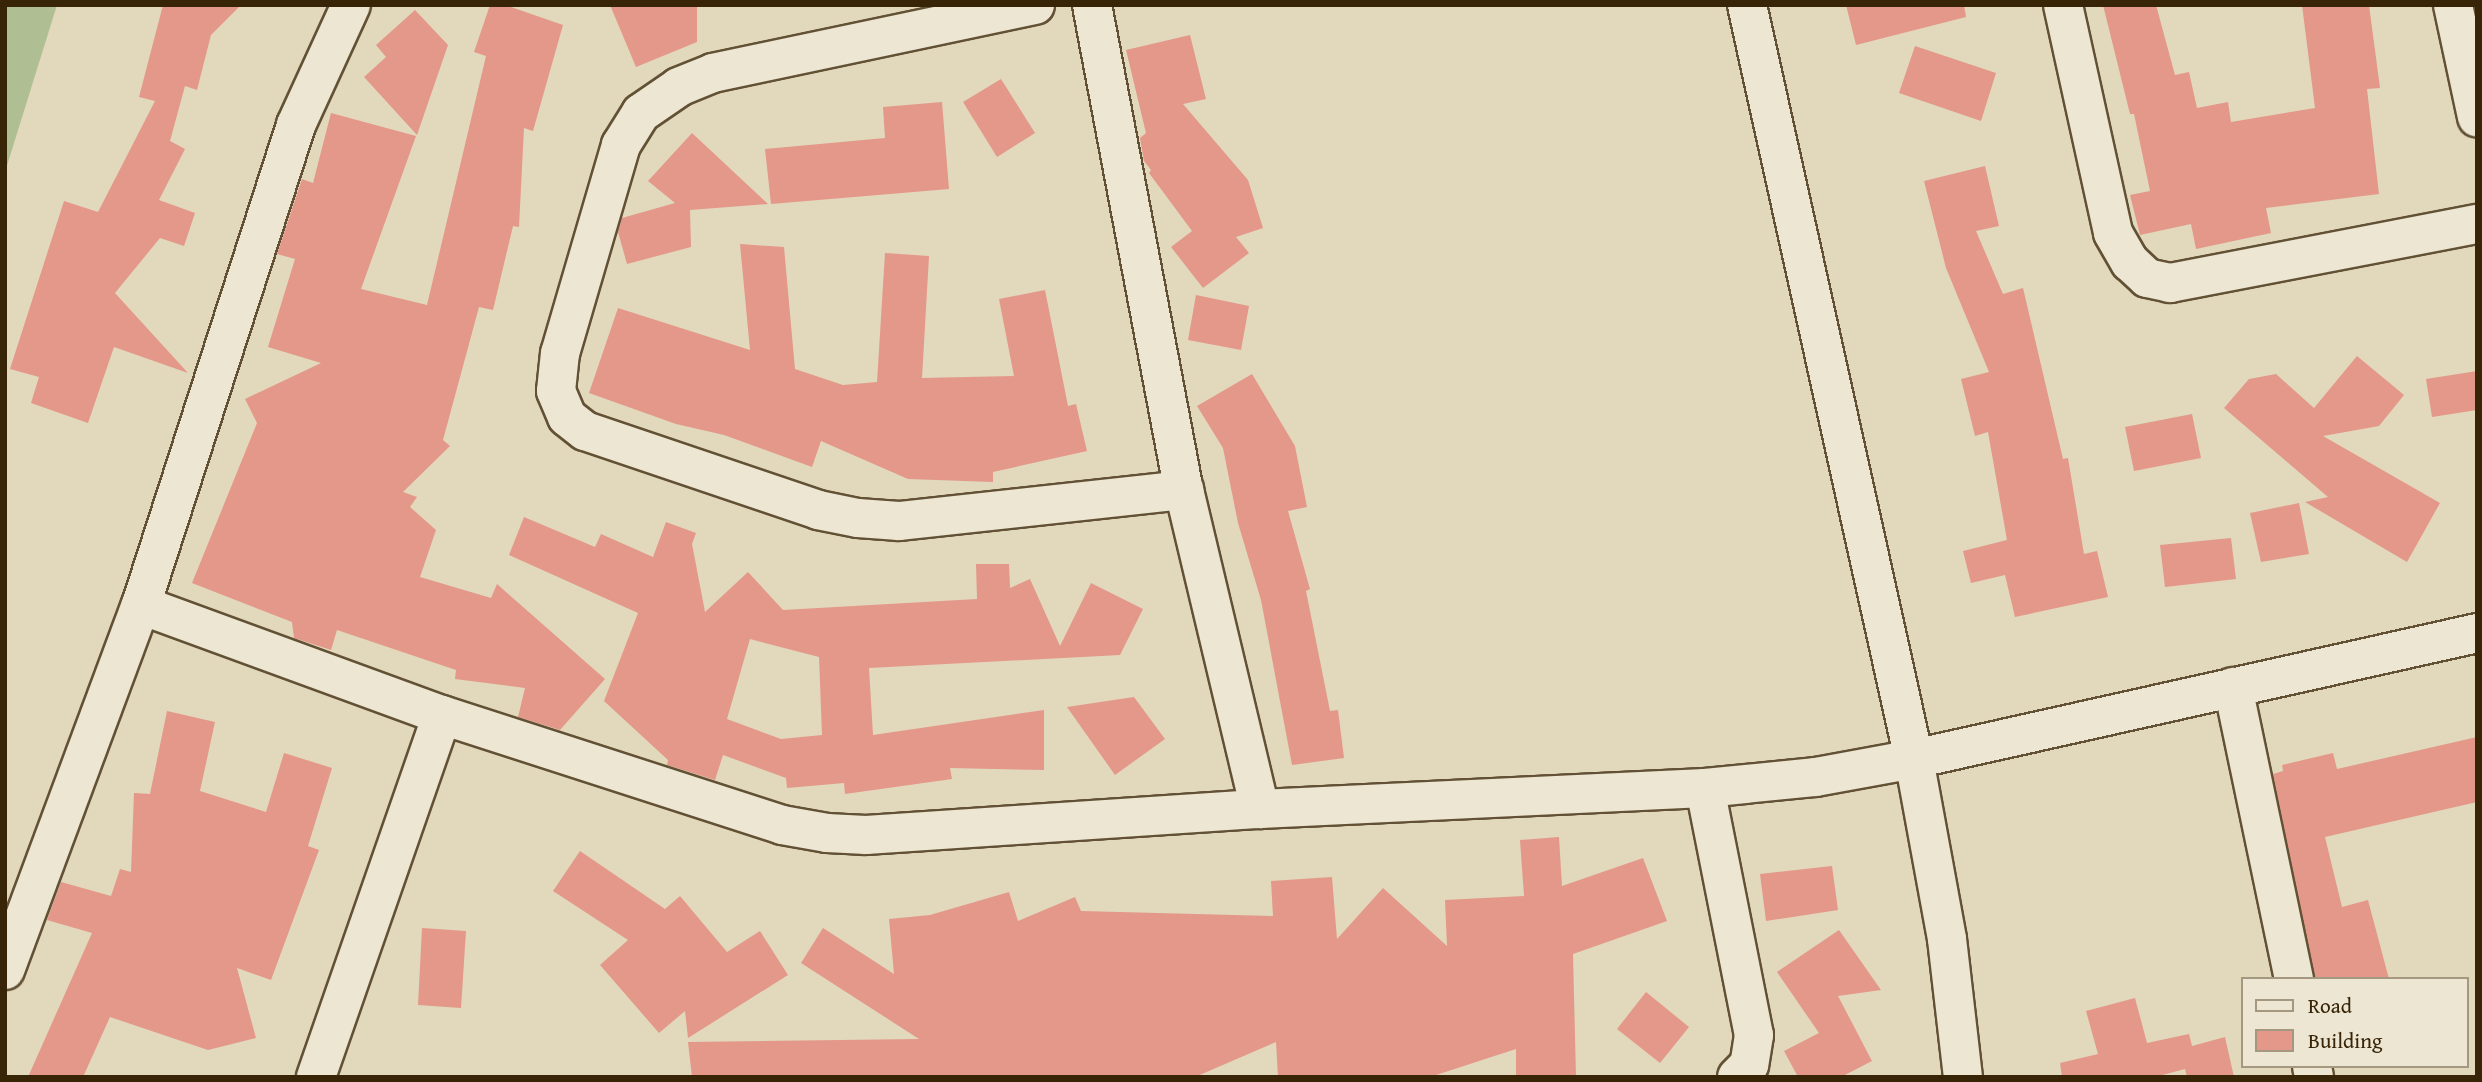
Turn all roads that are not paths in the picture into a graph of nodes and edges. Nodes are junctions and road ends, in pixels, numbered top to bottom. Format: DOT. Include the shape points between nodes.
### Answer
graph roads {
  1 [pos="351,5"];
  2 [pos="1035,5"];
  3 [pos="1092,5"];
  4 [pos="1747,5"];
  5 [pos="2063,5"];
  6 [pos="2453,5"];
  7 [pos="2477,117"];
  8 [pos="2477,224"];
  9 [pos="1184,490"];
  10 [pos="141,605"];
  11 [pos="2477,633"];
  12 [pos="2234,687"];
  13 [pos="442,715"];
  14 [pos="1913,759"];
  15 [pos="1705,788"];
  16 [pos="1260,808"];
  17 [pos="5,970"];
  18 [pos="2294,977"];
  19 [pos="316,1077"];
  20 [pos="1737,1077"];
  21 [pos="1963,1077"];
  1 -- 10 [label="street" via="296,125"];
  2 -- 9 [label="street" via="713,73 679,87 641,113 621,145 560,353 556,391 567,417 584,431 818,510 858,518 898,521"];
  3 -- 9 [label="street"];
  4 -- 14 [label="street"];
  5 -- 8 [label="street" via="2113,233 2130,262 2147,278 2170,283"];
  6 -- 7 [label="street"];
  9 -- 16 [label="street"];
  10 -- 13 [label="street"];
  10 -- 17 [label="street"];
  11 -- 12 [label="street"];
  12 -- 14 [label="street"];
  12 -- 18 [label="street"];
  13 -- 16 [label="street" via="782,825 827,833 866,835"];
  13 -- 19 [label="street"];
  14 -- 15 [label="street"];
  14 -- 21 [label="street" via="1947,939"];
  15 -- 16 [label="street"];
  15 -- 20 [label="street" via="1754,1035 1749,1065"];
}
